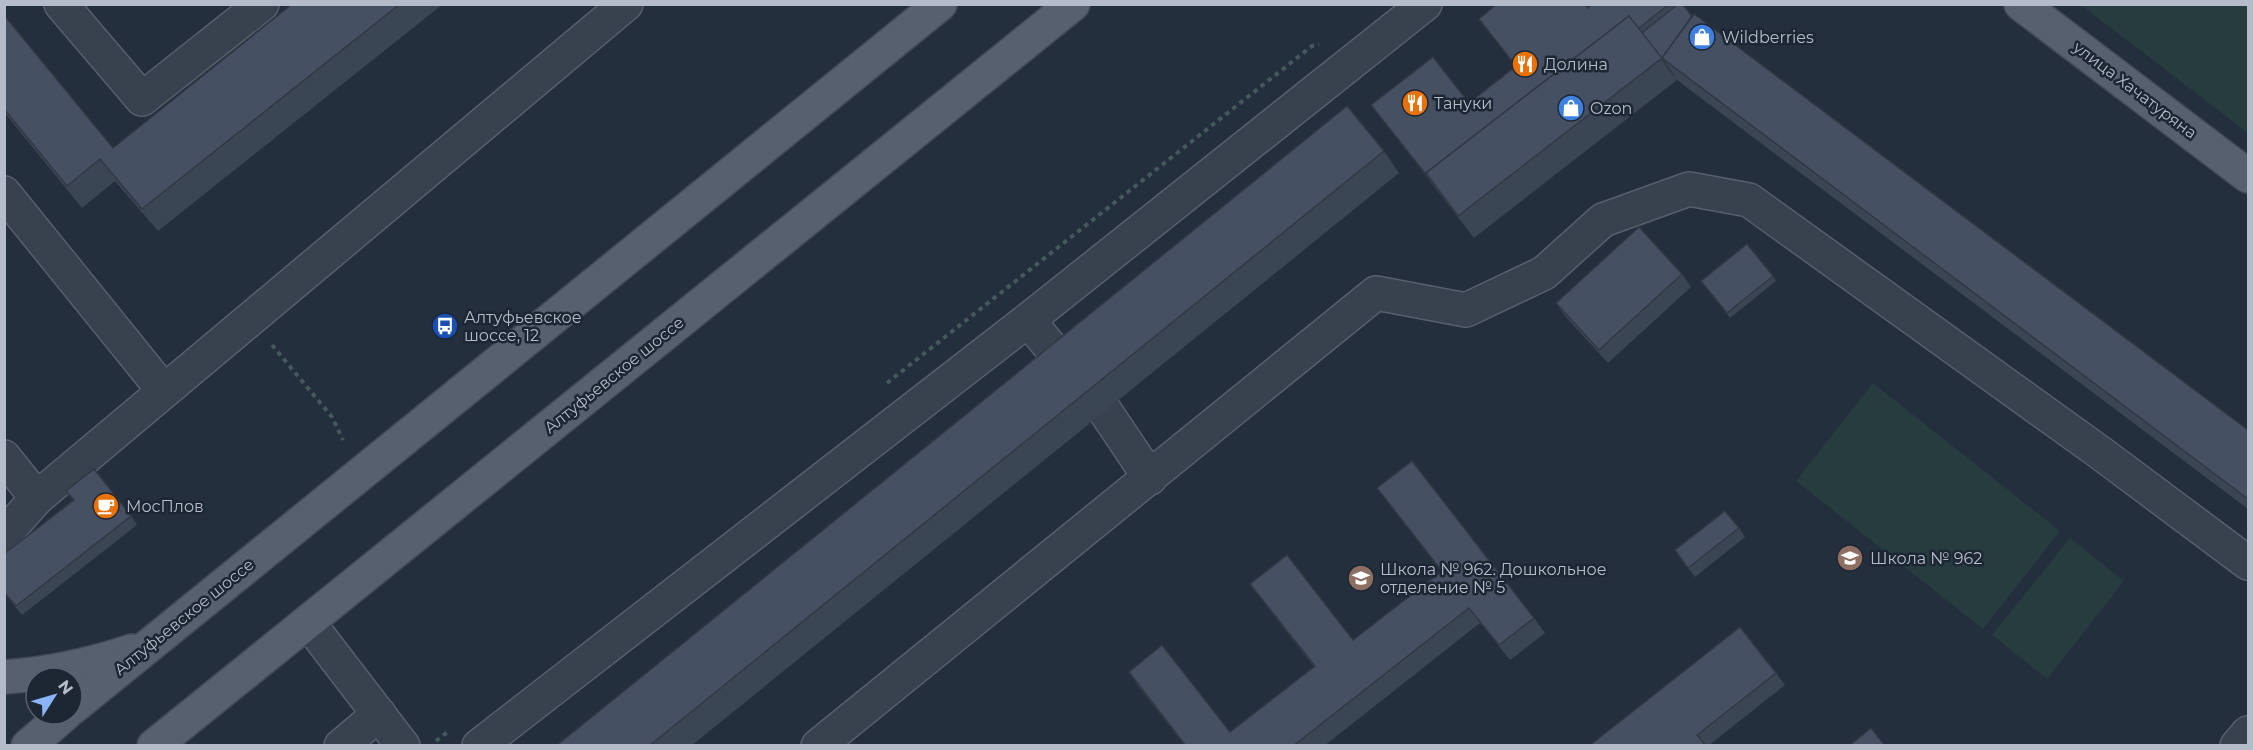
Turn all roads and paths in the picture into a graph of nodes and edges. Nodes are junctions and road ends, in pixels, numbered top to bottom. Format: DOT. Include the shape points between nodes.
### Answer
graph roads {
  1 [pos="61,4"];
  2 [pos="262,4"];
  3 [pos="626,4"];
  4 [pos="940,4"];
  5 [pos="1073,4"];
  6 [pos="1425,4"];
  7 [pos="2021,4"];
  8 [pos="2248,176"];
  9 [pos="4,193"];
  10 [pos="251,320"];
  11 [pos="1028,320"];
  12 [pos="1067,367"];
  13 [pos="164,391"];
  14 [pos="1104,411"];
  15 [pos="343,440"];
  16 [pos="4,457"];
  17 [pos="1150,478"];
  18 [pos="37,498"];
  19 [pos="4,535"];
  20 [pos="2248,563"];
  21 [pos="308,622"];
  22 [pos="148,645"];
  23 [pos="4,677"];
  24 [pos="84,698"];
  25 [pos="379,714"];
  26 [pos="51,726"];
  27 [pos="2248,733"];
  28 [pos="27,746"];
  29 [pos="154,746"];
  30 [pos="341,746"];
  31 [pos="403,746"];
  32 [pos="479,746"];
  33 [pos="818,746"];
  34 [pos="2237,746"];
  1 -- 2 [label="lane" via="142,99"];
  3 -- 10 [label="lane"];
  4 -- 22 [label="main road, Алтуфьевское шоссе"];
  5 -- 21 [label="main road, Алтуфьевское шоссе"];
  6 -- 11 [label="lane"];
  7 -- 8 [label="main road, улица Хачатуряна"];
  9 -- 13 [label="lane"];
  10 -- 13 [label="lane"];
  10 -- 15 [label="path" via="332,417"];
  11 -- 12 [label="lane"];
  11 -- 32 [label="lane"];
  13 -- 18 [label="lane"];
  14 -- 17 [label="lane"];
  16 -- 18 [label="lane"];
  17 -- 20 [label="lane" via="1376,293 1466,310 1544,273 1602,220 1689,189 1749,200"];
  17 -- 33 [label="lane"];
  18 -- 19 [label="lane"];
  21 -- 25 [label="lane"];
  21 -- 29 [label="main road, Алтуфьевское шоссе"];
  22 -- 23 [label="main road" via="92,664 39,675"];
  22 -- 24 [label="main road, Алтуфьевское шоссе"];
  25 -- 30 [label="lane"];
  25 -- 31 [label="lane"];
  26 -- 28 [label="main road"];
  27 -- 34 [label="lane"];
}
